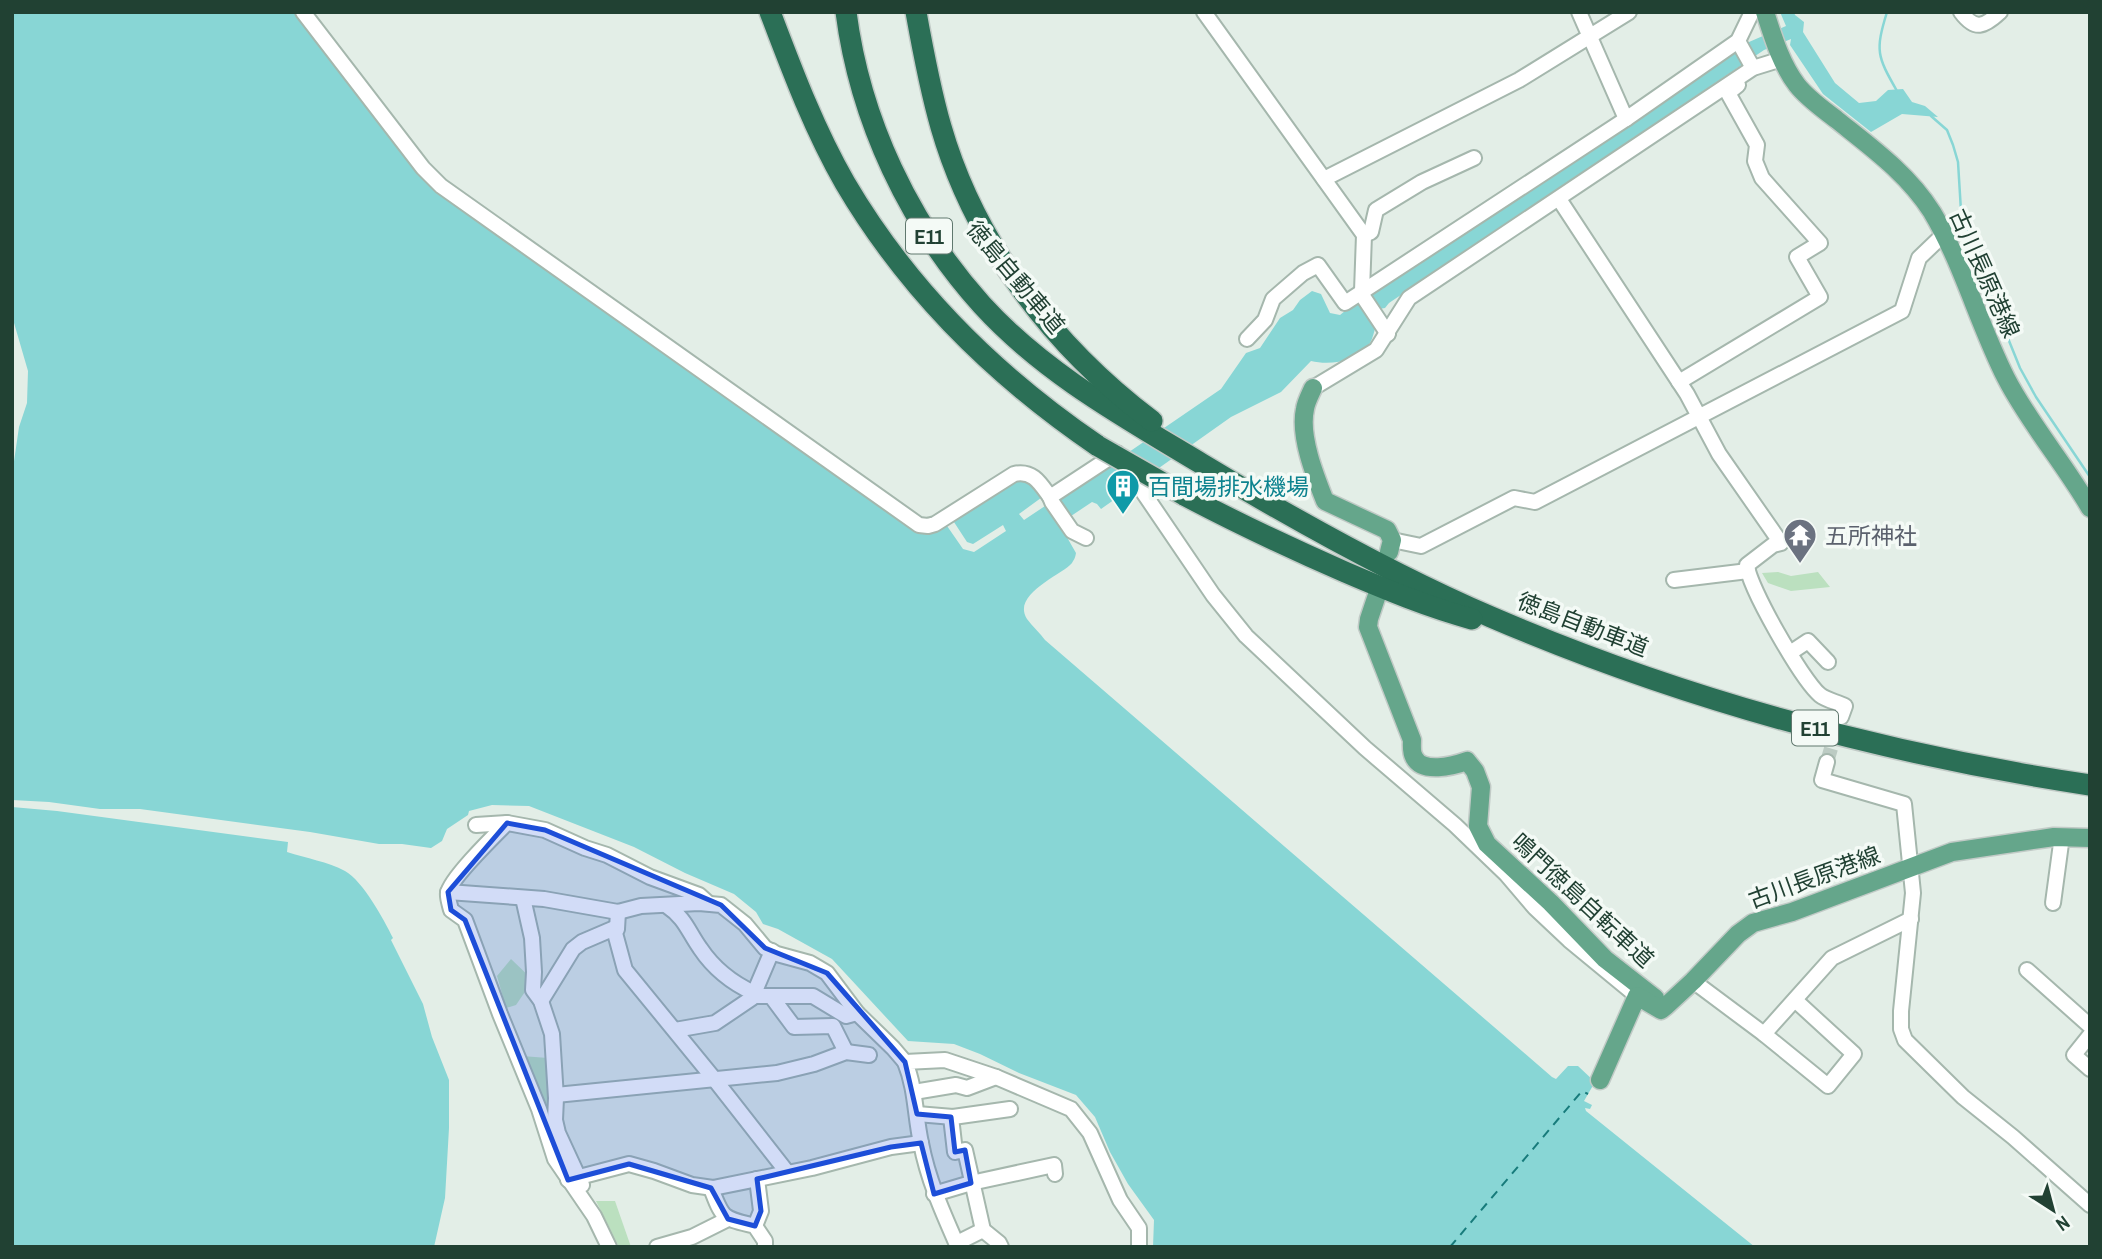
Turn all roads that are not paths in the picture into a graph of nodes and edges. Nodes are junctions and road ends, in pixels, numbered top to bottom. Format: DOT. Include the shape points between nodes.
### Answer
graph roads {
  1 [pos="303,12"];
  2 [pos="770,12"];
  3 [pos="846,12"];
  4 [pos="858,12"];
  5 [pos="916,12"];
  6 [pos="1204,12"];
  7 [pos="1579,12"];
  8 [pos="1629,12"];
  9 [pos="1752,12"];
  10 [pos="1961,12"];
  11 [pos="2000,12"];
  12 [pos="1767,18"];
  13 [pos="1589,38"];
  14 [pos="1739,42"];
  15 [pos="1780,54"];
  16 [pos="1750,68"];
  17 [pos="1626,118"];
  18 [pos="1474,158"];
  19 [pos="1324,179"];
  20 [pos="1559,199"];
  21 [pos="1364,235"];
  22 [pos="1943,235"];
  23 [pos="1363,294"];
  24 [pos="1387,332"];
  25 [pos="1247,339"];
  26 [pos="1679,382"];
  27 [pos="1313,388"];
  28 [pos="1100,402"];
  29 [pos="1129,412"];
  30 [pos="1700,417"];
  31 [pos="1108,450"];
  32 [pos="1141,489"];
  33 [pos="1051,499"];
  34 [pos="2090,508"];
  35 [pos="1086,538"];
  36 [pos="1391,546"];
  37 [pos="1748,570"];
  38 [pos="1674,580"];
  39 [pos="1377,595"];
  40 [pos="1548,640"];
  41 [pos="1790,653"];
  42 [pos="1828,662"];
  43 [pos="1841,717"];
  44 [pos="1827,762"];
  45 [pos="2090,785"];
  46 [pos="506,823"];
  47 [pos="475,825"];
  48 [pos="2062,836"];
  49 [pos="2090,838"];
  50 [pos="1911,867"];
  51 [pos="448,892"];
  52 [pos="523,898"];
  53 [pos="2053,903"];
  54 [pos="708,904"];
  55 [pos="667,906"];
  56 [pos="618,912"];
  57 [pos="1911,919"];
  58 [pos="617,928"];
  59 [pos="772,951"];
  60 [pos="2027,970"];
  61 [pos="1693,981"];
  62 [pos="754,995"];
  63 [pos="771,996"];
  64 [pos="1637,996"];
  65 [pos="1795,1000"];
  66 [pos="541,1001"];
  67 [pos="1666,1006"];
  68 [pos="857,1013"];
  69 [pos="2090,1026"];
  70 [pos="674,1030"];
  71 [pos="1763,1034"];
  72 [pos="2090,1035"];
  73 [pos="846,1052"];
  74 [pos="869,1055"];
  75 [pos="905,1062"];
  76 [pos="2090,1069"];
  77 [pos="996,1077"];
  78 [pos="715,1080"];
  79 [pos="1600,1080"];
  80 [pos="914,1091"];
  81 [pos="556,1095"];
  82 [pos="1010,1108"];
  83 [pos="917,1114"];
  84 [pos="951,1117"];
  85 [pos="921,1143"];
  86 [pos="787,1172"];
  87 [pos="1055,1174"];
  88 [pos="573,1179"];
  89 [pos="757,1179"];
  90 [pos="971,1183"];
  91 [pos="711,1188"];
  92 [pos="934,1194"];
  93 [pos="2090,1205"];
  94 [pos="728,1219"];
  95 [pos="755,1226"];
  96 [pos="983,1230"];
  97 [pos="612,1245"];
  98 [pos="958,1245"];
  99 [pos="657,1247"];
  100 [pos="765,1247"];
  101 [pos="1000,1247"];
  102 [pos="1139,1247"];
  1 -- 33 [label="street" via="441,186 909,520 935,524 1022,472 1037,478"];
  2 -- 31 [label="highway" via="829,152 865,215 914,283 989,362 1037,403"];
  3 -- 28 [label="highway, 徳島自動車道 / E11" via="872,119 894,174 931,239 969,290 1013,335"];
  4 -- 28 [label="highway, 徳島自動車道 / E11" via="882,108 906,166 937,222 1003,308"];
  5 -- 29 [label="highway" via="941,129 981,225 1036,309"];
  6 -- 19 [label="street"];
  7 -- 13 [label="street"];
  8 -- 13 [label="street"];
  9 -- 14 [label="street"];
  10 -- 11 [label="street" via="1976,26"];
  12 -- 15 [label="main road, 古川長原港線"];
  13 -- 17 [label="street"];
  13 -- 19 [label="street" via="1519,80"];
  14 -- 16 [label="street"];
  14 -- 17 [label="street"];
  15 -- 16 [label="street"];
  15 -- 22 [label="main road, 古川長原港線" via="1787,71 1811,99 1906,179 1932,212"];
  16 -- 20 [label="street"];
  16 -- 26 [label="street" via="1746,78 1728,93 1757,145 1755,161 1762,178 1820,243 1797,257 1820,297"];
  17 -- 23 [label="street"];
  18 -- 21 [label="street" via="1376,210 1371,232"];
  19 -- 21 [label="street"];
  20 -- 24 [label="street" via="1409,298"];
  20 -- 26 [label="street"];
  21 -- 23 [label="street"];
  22 -- 30 [label="street" via="1919,258 1902,311"];
  22 -- 34 [label="main road, 古川長原港線" via="2006,379"];
  23 -- 24 [label="street"];
  23 -- 25 [label="street" via="1345,303 1318,265 1273,299 1265,320"];
  24 -- 27 [label="street" via="1376,350"];
  26 -- 30 [label="street"];
  27 -- 36 [label="main road" via="1303,426 1325,501 1387,530"];
  28 -- 29 [label="highway, 徳島自動車道 / E11"];
  29 -- 40 [label="highway, 徳島自動車道 / E11" via="1216,472 1337,541 1437,592"];
  30 -- 36 [label="street" via="1535,502 1514,498 1421,546"];
  30 -- 37 [label="street" via="1719,454 1781,543 1747,565"];
  31 -- 33 [label="street"];
  31 -- 40 [label="highway, bridge" via="1184,495 1300,552 1432,608"];
  32 -- 64 [label="street" via="1246,636 1455,825 1569,940"];
  33 -- 35 [label="street" via="1072,531"];
  37 -- 38 [label="street"];
  37 -- 41 [label="street"];
  39 -- 67 [label="main road, 鳴門徳島自転車道" via="1368,627 1412,740 1415,760 1423,766 1444,767 1467,761 1481,788 1478,826 1486,844 1605,959"];
  40 -- 45 [label="highway, 徳島自動車道 / E11" via="1686,689 1859,740 1948,761"];
  41 -- 42 [label="street" via="1808,641"];
  41 -- 43 [label="street" via="1820,696 1845,705"];
  44 -- 50 [label="street" via="1822,779 1904,804"];
  46 -- 47 [label="street"];
  46 -- 51 [label="street"];
  46 -- 54 [label="street" via="545,830 699,895"];
  48 -- 49 [label="main road, 古川長原港線"];
  48 -- 50 [label="main road, 古川長原港線" via="1952,852"];
  48 -- 53 [label="street"];
  50 -- 57 [label="street"];
  50 -- 61 [label="main road, 古川長原港線" via="1753,923"];
  51 -- 52 [label="street"];
  51 -- 88 [label="street" via="451,910 465,920 555,1158"];
  52 -- 56 [label="street"];
  52 -- 66 [label="street" via="532,938 533,990"];
  54 -- 55 [label="street"];
  54 -- 59 [label="street" via="721,905"];
  55 -- 56 [label="street"];
  55 -- 62 [label="street" via="679,914 708,959"];
  56 -- 58 [label="street"];
  57 -- 65 [label="street" via="1832,958"];
  57 -- 93 [label="street" via="1901,1011 1905,1040 1963,1097"];
  58 -- 66 [label="street" via="573,949"];
  58 -- 70 [label="street" via="625,970"];
  59 -- 62 [label="street"];
  59 -- 68 [label="street" via="827,973"];
  60 -- 69 [label="street"];
  61 -- 67 [label="main road, 古川長原港線"];
  61 -- 71 [label="street"];
  62 -- 63 [label="street"];
  62 -- 70 [label="street" via="715,1023"];
  63 -- 68 [label="street" via="813,996 846,1016"];
  63 -- 73 [label="street" via="794,1027 833,1026"];
  64 -- 67 [label="main road" via="1661,1010"];
  64 -- 79 [label="main road"];
  65 -- 71 [label="street"];
  65 -- 71 [label="street" via="1854,1054 1828,1086"];
  66 -- 81 [label="street" via="552,1034"];
  68 -- 75 [label="street"];
  70 -- 78 [label="street"];
  72 -- 76 [label="street" via="2074,1055"];
  73 -- 74 [label="street"];
  73 -- 78 [label="street" via="777,1073"];
  75 -- 77 [label="street" via="945,1060"];
  75 -- 80 [label="street"];
  77 -- 80 [label="street" via="967,1088 956,1085"];
  77 -- 102 [label="street" via="1071,1109 1090,1133 1120,1200 1139,1228"];
  78 -- 81 [label="street"];
  78 -- 86 [label="street"];
  80 -- 83 [label="street"];
  81 -- 88 [label="street" via="555,1120"];
  82 -- 84 [label="street"];
  83 -- 84 [label="street"];
  83 -- 85 [label="street"];
  84 -- 90 [label="street" via="955,1152 965,1150"];
  85 -- 86 [label="street"];
  85 -- 92 [label="street"];
  86 -- 89 [label="street"];
  87 -- 90 [label="street" via="1054,1165"];
  88 -- 91 [label="street" via="629,1164"];
  88 -- 97 [label="street"];
  89 -- 91 [label="street"];
  89 -- 95 [label="street" via="761,1211"];
  90 -- 92 [label="street"];
  90 -- 96 [label="street"];
  91 -- 94 [label="street"];
  92 -- 98 [label="street"];
  94 -- 95 [label="street"];
  94 -- 99 [label="street" via="692,1237"];
  95 -- 100 [label="street"];
  96 -- 98 [label="street"];
  96 -- 101 [label="street"];
}
